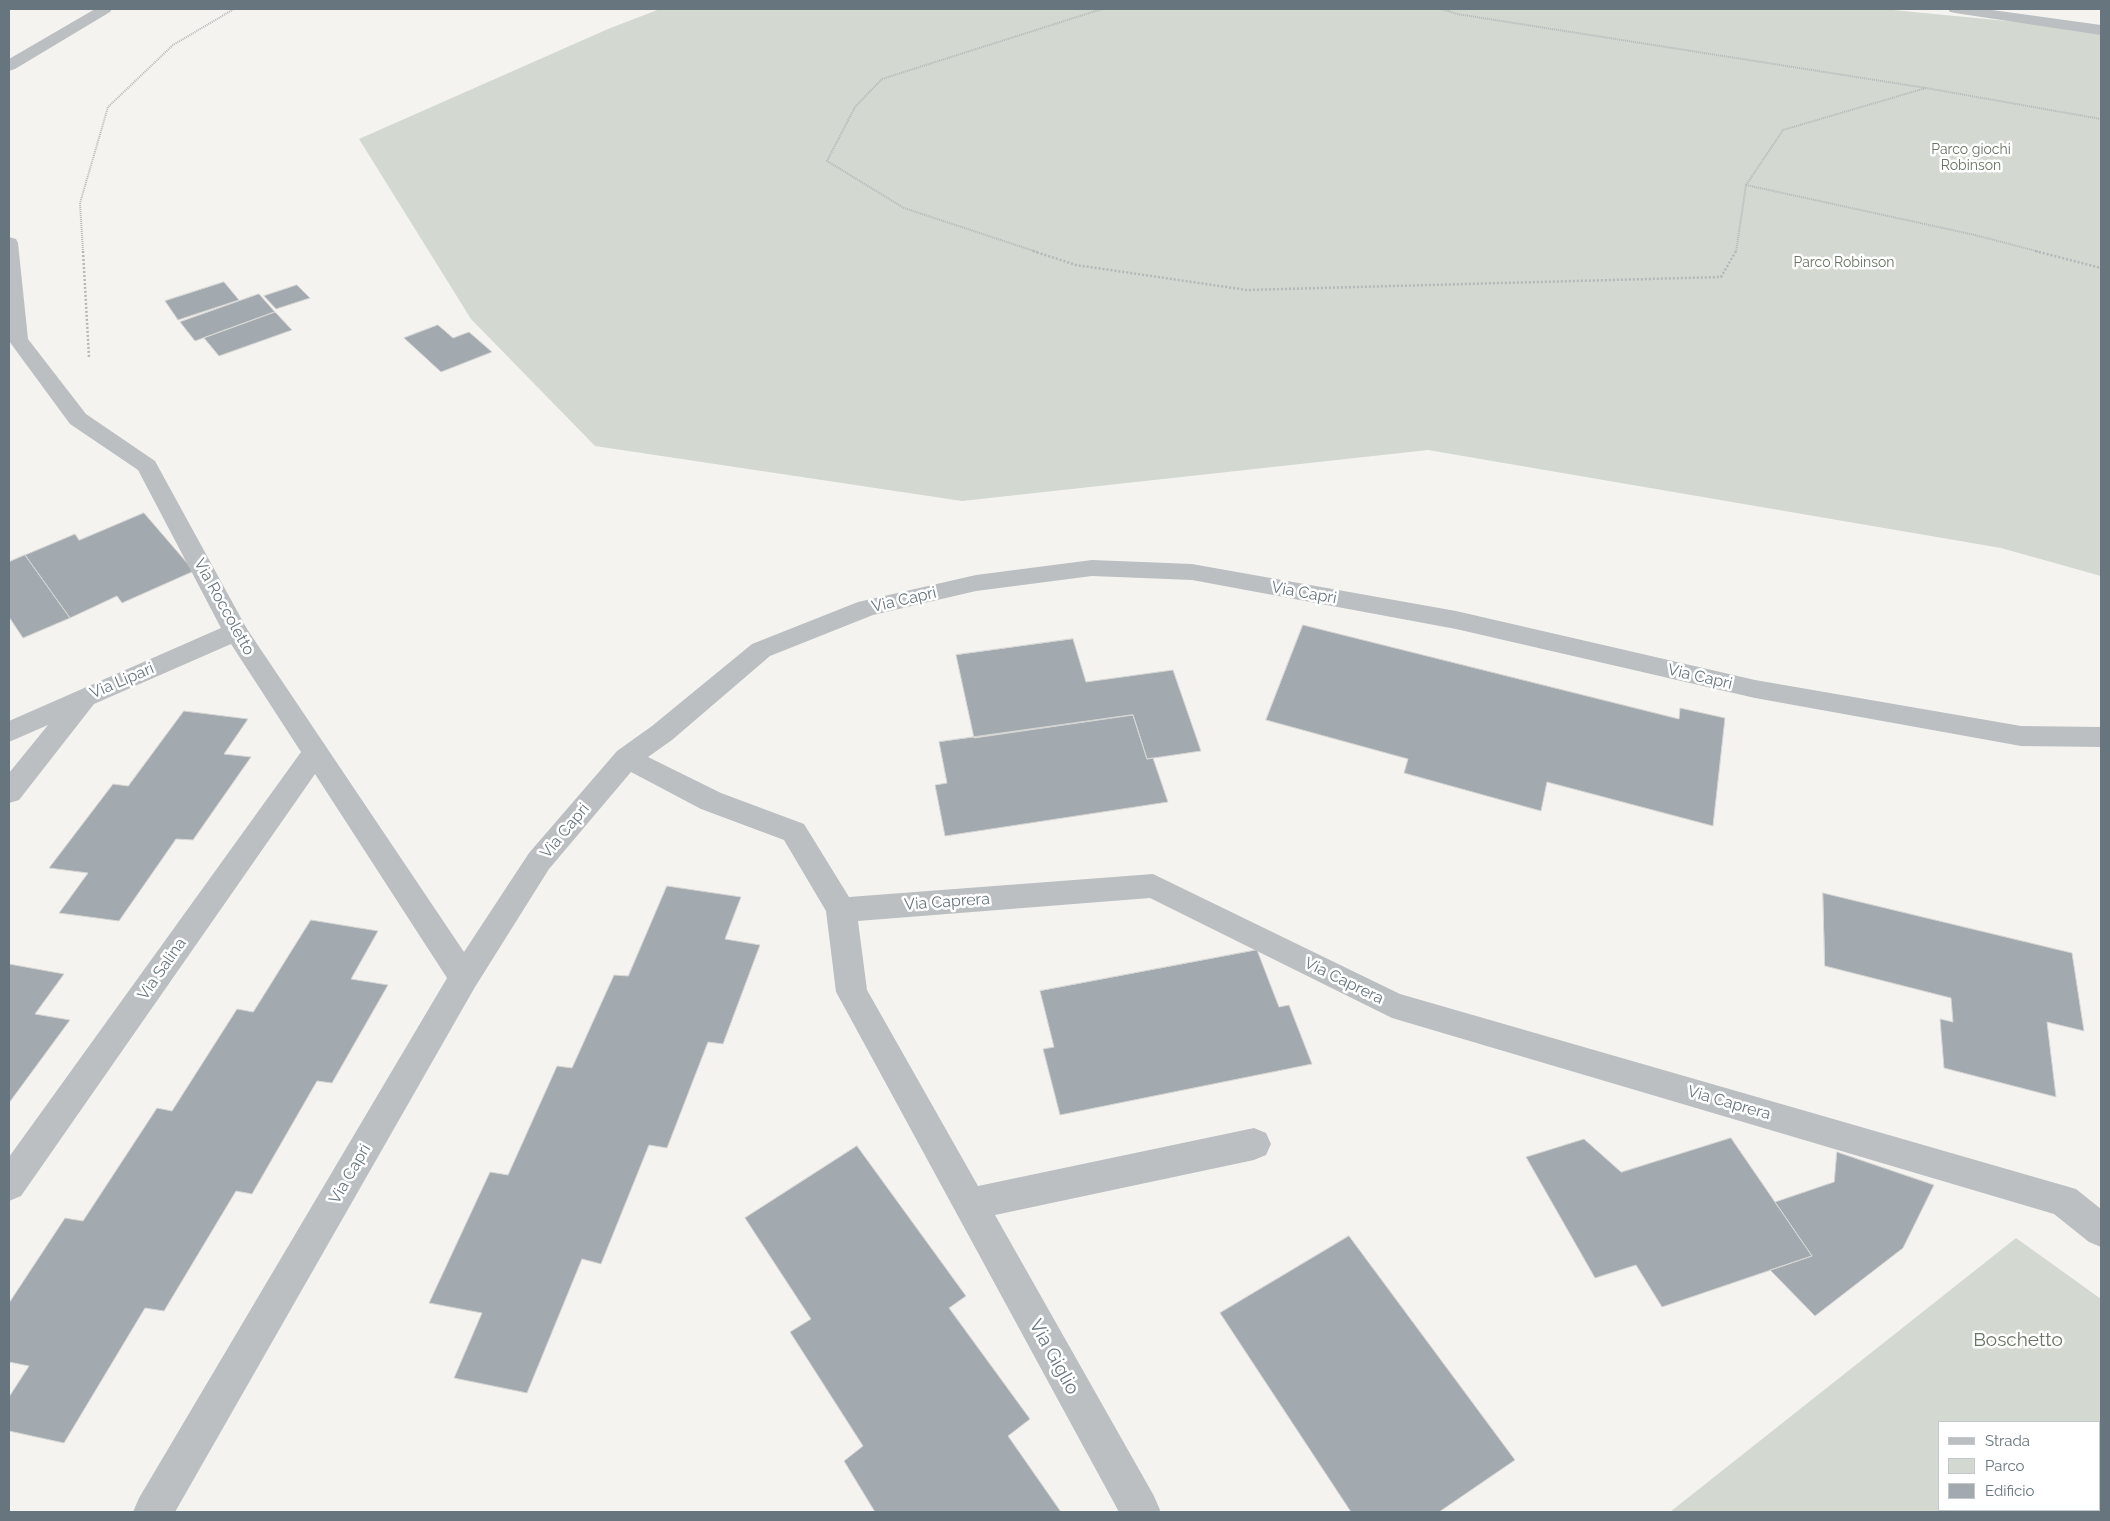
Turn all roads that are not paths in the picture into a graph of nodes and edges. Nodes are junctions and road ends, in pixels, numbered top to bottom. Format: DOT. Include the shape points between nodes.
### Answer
graph roads {
  1 [pos="105,9"];
  2 [pos="1954,9"];
  3 [pos="2101,30"];
  4 [pos="9,66"];
  5 [pos="9,243"];
  6 [pos="236,632"];
  7 [pos="87,696"];
  8 [pos="9,732"];
  9 [pos="2101,737"];
  10 [pos="315,753"];
  11 [pos="627,758"];
  12 [pos="9,792"];
  13 [pos="841,910"];
  14 [pos="464,978"];
  15 [pos="1254,1144"];
  16 [pos="9,1185"];
  17 [pos="968,1204"];
  18 [pos="2101,1230"];
  19 [pos="1140,1510"];
  20 [pos="153,1512"];
  1 -- 4 [label="street"];
  2 -- 3 [label="street"];
  5 -- 6 [label="street, Via Roccoletto" via="18,340 78,420 147,466"];
  6 -- 7 [label="street, Via Lipari"];
  6 -- 10 [label="street, Via Roccoletto"];
  7 -- 8 [label="street, Via Lipari"];
  7 -- 12 [label="street"];
  9 -- 11 [label="street, Via Capri" via="2021,736 1755,690 1456,620 1192,572 1092,568 976,584 867,608 761,650"];
  10 -- 14 [label="street, Via Roccoletto"];
  10 -- 16 [label="street, Via Salina"];
  11 -- 13 [label="street" via="710,801 794,832"];
  11 -- 14 [label="street, Via Capri" via="539,861"];
  13 -- 17 [label="street, Via Giglio" via="852,992"];
  13 -- 18 [label="street, Via Caprera" via="1153,886 1392,1005 2064,1201"];
  14 -- 20 [label="street, Via Capri"];
  15 -- 17 [label="street"];
  17 -- 19 [label="street, Via Giglio"];
}
